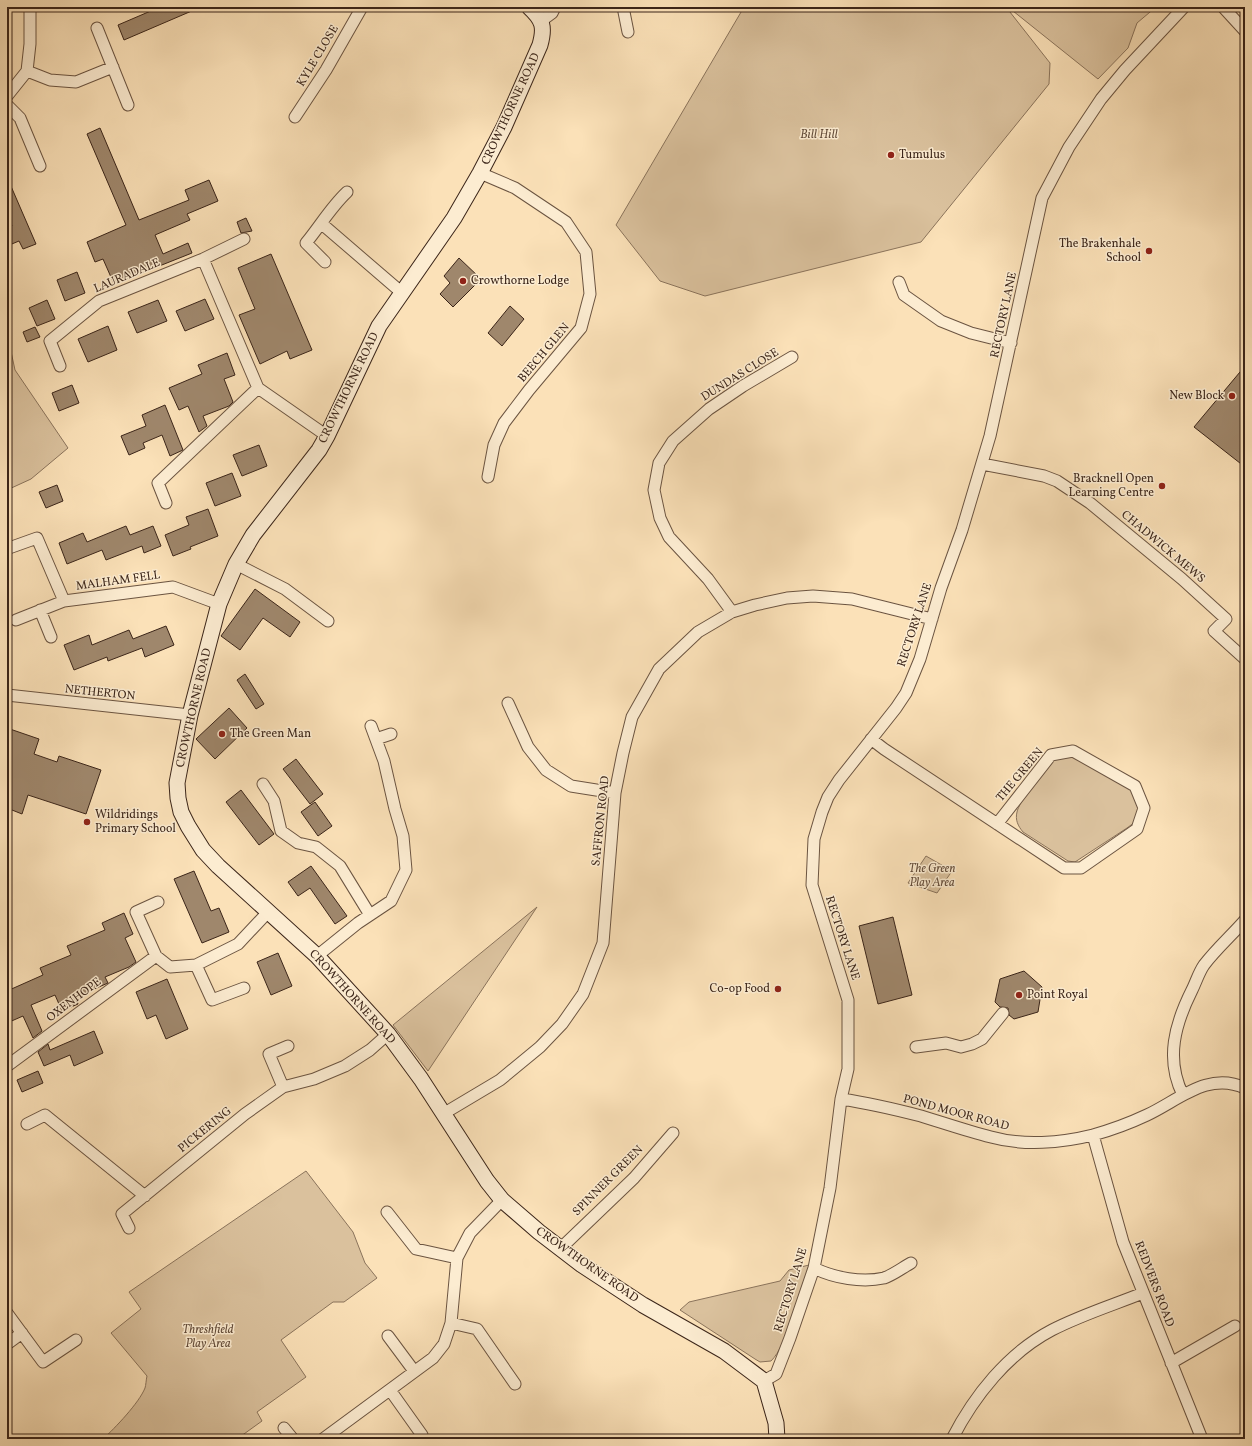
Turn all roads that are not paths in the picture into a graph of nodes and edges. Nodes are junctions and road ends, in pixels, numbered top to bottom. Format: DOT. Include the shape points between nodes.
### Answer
graph roads {
  1 [pos="30,7"];
  2 [pos="362,7"];
  3 [pos="529,7"];
  4 [pos="555,7"];
  5 [pos="623,7"];
  6 [pos="1184,7"];
  7 [pos="1222,7"];
  8 [pos="541,21"];
  9 [pos="97,28"];
  10 [pos="1245,31"];
  11 [pos="628,32"];
  12 [pos="113,67"];
  13 [pos="27,71"];
  14 [pos="7,96"];
  15 [pos="7,105"];
  16 [pos="128,105"];
  17 [pos="295,117"];
  18 [pos="40,166"];
  19 [pos="480,173"];
  20 [pos="346,192"];
  21 [pos="322,224"];
  22 [pos="244,239"];
  23 [pos="203,259"];
  24 [pos="325,262"];
  25 [pos="899,282"];
  26 [pos="402,292"];
  27 [pos="1011,343"];
  28 [pos="792,357"];
  29 [pos="60,366"];
  30 [pos="258,388"];
  31 [pos="327,436"];
  32 [pos="982,464"];
  33 [pos="488,477"];
  34 [pos="166,503"];
  35 [pos="10,548"];
  36 [pos="236,564"];
  37 [pos="64,601"];
  38 [pos="219,604"];
  39 [pos="40,610"];
  40 [pos="732,612"];
  41 [pos="932,619"];
  42 [pos="16,620"];
  43 [pos="328,621"];
  44 [pos="51,637"];
  45 [pos="1245,659"];
  46 [pos="7,695"];
  47 [pos="508,703"];
  48 [pos="190,715"];
  49 [pos="371,726"];
  50 [pos="391,734"];
  51 [pos="376,739"];
  52 [pos="871,739"];
  53 [pos="263,784"];
  54 [pos="615,793"];
  55 [pos="997,824"];
  56 [pos="158,902"];
  57 [pos="269,911"];
  58 [pos="370,915"];
  59 [pos="1245,920"];
  60 [pos="156,956"];
  61 [pos="317,956"];
  62 [pos="196,965"];
  63 [pos="244,988"];
  64 [pos="1002,1013"];
  65 [pos="388,1034"];
  66 [pos="288,1046"];
  67 [pos="916,1047"];
  68 [pos="7,1066"];
  69 [pos="283,1087"];
  70 [pos="1245,1088"];
  71 [pos="1183,1095"];
  72 [pos="841,1099"];
  73 [pos="443,1114"];
  74 [pos="27,1124"];
  75 [pos="673,1133"];
  76 [pos="1093,1135"];
  77 [pos="145,1196"];
  78 [pos="502,1200"];
  79 [pos="387,1212"];
  80 [pos="129,1228"];
  81 [pos="561,1248"];
  82 [pos="457,1258"];
  83 [pos="911,1263"];
  84 [pos="814,1268"];
  85 [pos="1143,1293"];
  86 [pos="7,1313"];
  87 [pos="451,1324"];
  88 [pos="1235,1326"];
  89 [pos="22,1333"];
  90 [pos="388,1336"];
  91 [pos="76,1340"];
  92 [pos="7,1344"];
  93 [pos="1171,1363"];
  94 [pos="414,1371"];
  95 [pos="764,1381"];
  96 [pos="515,1384"];
  97 [pos="390,1390"];
  98 [pos="284,1428"];
  99 [pos="422,1435"];
  100 [pos="293,1439"];
  101 [pos="324,1439"];
  102 [pos="777,1439"];
  103 [pos="952,1439"];
  104 [pos="1202,1439"];
  1 -- 13 [label="street"];
  2 -- 17 [label="street, KYLE CLOSE" via="326,70"];
  3 -- 8 [label="street"];
  4 -- 8 [label="street" via="552,13"];
  5 -- 11 [label="street"];
  6 -- 27 [label="street, RECTORY LANE" via="1101,99 1069,147 1042,198"];
  7 -- 10 [label="street"];
  8 -- 19 [label="street, CROWTHORNE ROAD" via="544,32 532,66"];
  9 -- 12 [label="street"];
  12 -- 13 [label="street" via="76,82 50,80"];
  12 -- 16 [label="street"];
  13 -- 14 [label="street"];
  15 -- 18 [label="street" via="20,118"];
  19 -- 26 [label="street, CROWTHORNE ROAD" via="454,218"];
  19 -- 33 [label="street, BEECH GLEN" via="515,188 566,222 586,252 590,294 581,328 504,423 494,445"];
  20 -- 21 [label="street"];
  21 -- 24 [label="street" via="306,243"];
  21 -- 26 [label="street"];
  22 -- 23 [label="street, LAURADALE"];
  23 -- 29 [label="street, LAURADALE" via="99,301 50,341"];
  23 -- 30 [label="street"];
  25 -- 27 [label="street" via="904,295 941,321 971,333"];
  26 -- 31 [label="street, CROWTHORNE ROAD" via="379,326"];
  27 -- 32 [label="street, RECTORY LANE"];
  28 -- 40 [label="street, DUNDAS CLOSE" via="709,409 673,441 659,463 654,490 669,537 708,579"];
  30 -- 31 [label="street"];
  30 -- 34 [label="street" via="158,483"];
  31 -- 36 [label="street, CROWTHORNE ROAD" via="303,473 253,535"];
  32 -- 41 [label="street, RECTORY LANE"];
  32 -- 45 [label="street, CHADWICK MEWS" via="1044,476 1057,481 1090,503 1226,619 1214,631"];
  35 -- 37 [label="street, MALHAM FELL" via="37,538"];
  36 -- 38 [label="street, CROWTHORNE ROAD"];
  36 -- 43 [label="street" via="285,589"];
  37 -- 38 [label="street, MALHAM FELL" via="172,587"];
  37 -- 39 [label="street, MALHAM FELL"];
  38 -- 48 [label="street, CROWTHORNE ROAD"];
  39 -- 42 [label="street, MALHAM FELL"];
  39 -- 44 [label="street"];
  40 -- 41 [label="street, SAFFRON ROAD" via="788,598 812,596 852,599"];
  40 -- 54 [label="street, SAFFRON ROAD" via="698,632 659,669 632,717"];
  41 -- 52 [label="street, RECTORY LANE" via="906,693"];
  46 -- 48 [label="street, NETHERTON"];
  47 -- 54 [label="street" via="528,747 546,770 571,786"];
  48 -- 57 [label="street, CROWTHORNE ROAD" via="177,783 181,812 203,850"];
  49 -- 51 [label="street"];
  50 -- 51 [label="street"];
  51 -- 58 [label="street" via="403,836 406,870 391,901"];
  52 -- 55 [label="street, THE GREEN"];
  52 -- 72 [label="street, RECTORY LANE" via="828,797 817,826 812,856 812,885 848,1000 848,1069"];
  53 -- 58 [label="street" via="274,801 281,830 298,843 316,847 340,866"];
  54 -- 73 [label="street, SAFFRON ROAD" via="603,943 583,994 562,1024 540,1047 500,1080"];
  55 -- 55 [label="street, THE GREEN" via="1064,868 1081,868 1137,829 1144,808 1135,786 1073,751 1051,755"];
  56 -- 60 [label="street" via="136,912"];
  57 -- 61 [label="street, CROWTHORNE ROAD"];
  57 -- 62 [label="street" via="238,944"];
  58 -- 61 [label="street"];
  59 -- 71 [label="street" via="1203,966 1183,1008 1175,1036 1173,1062 1176,1080"];
  60 -- 62 [label="street" via="170,967"];
  60 -- 68 [label="street, OXENHOPE"];
  61 -- 65 [label="street, CROWTHORNE ROAD"];
  62 -- 63 [label="street" via="212,1000"];
  64 -- 67 [label="street" via="982,1039 972,1044 961,1047 946,1043"];
  65 -- 69 [label="street, PICKERING" via="370,1050 345,1066 314,1079"];
  65 -- 73 [label="street, CROWTHORNE ROAD"];
  66 -- 69 [label="street" via="269,1054"];
  69 -- 77 [label="street, PICKERING" via="245,1114"];
  70 -- 71 [label="street, POND MOOR ROAD" via="1226,1082 1202,1085"];
  71 -- 76 [label="street, POND MOOR ROAD" via="1148,1114"];
  72 -- 76 [label="street, POND MOOR ROAD" via="921,1117 992,1138 1030,1143"];
  72 -- 84 [label="street, RECTORY LANE" via="830,1188"];
  73 -- 78 [label="street, CROWTHORNE ROAD"];
  74 -- 77 [label="street" via="45,1115"];
  75 -- 81 [label="street, SPINNER GREEN" via="634,1178"];
  76 -- 85 [label="street, REDVERS ROAD" via="1123,1242"];
  77 -- 80 [label="street, PICKERING" via="122,1214"];
  78 -- 81 [label="street, CROWTHORNE ROAD"];
  78 -- 82 [label="street" via="470,1233"];
  79 -- 82 [label="street" via="416,1249"];
  81 -- 95 [label="street, CROWTHORNE ROAD" via="643,1305 724,1351"];
  82 -- 87 [label="street"];
  83 -- 84 [label="street" via="885,1277 874,1279 825,1274"];
  84 -- 95 [label="street, RECTORY LANE" via="776,1374"];
  85 -- 93 [label="street, REDVERS ROAD"];
  85 -- 103 [label="street" via="1069,1323 1033,1342 1001,1370 973,1404"];
  86 -- 89 [label="street"];
  87 -- 94 [label="street" via="444,1344 434,1358"];
  87 -- 96 [label="street" via="477,1329"];
  88 -- 93 [label="street"];
  89 -- 91 [label="street" via="44,1362"];
  89 -- 92 [label="street"];
  90 -- 94 [label="street"];
  93 -- 104 [label="street, REDVERS ROAD"];
  94 -- 97 [label="street"];
  95 -- 102 [label="street" via="776,1423"];
  97 -- 99 [label="street"];
  97 -- 101 [label="street"];
  98 -- 100 [label="street"];
}
